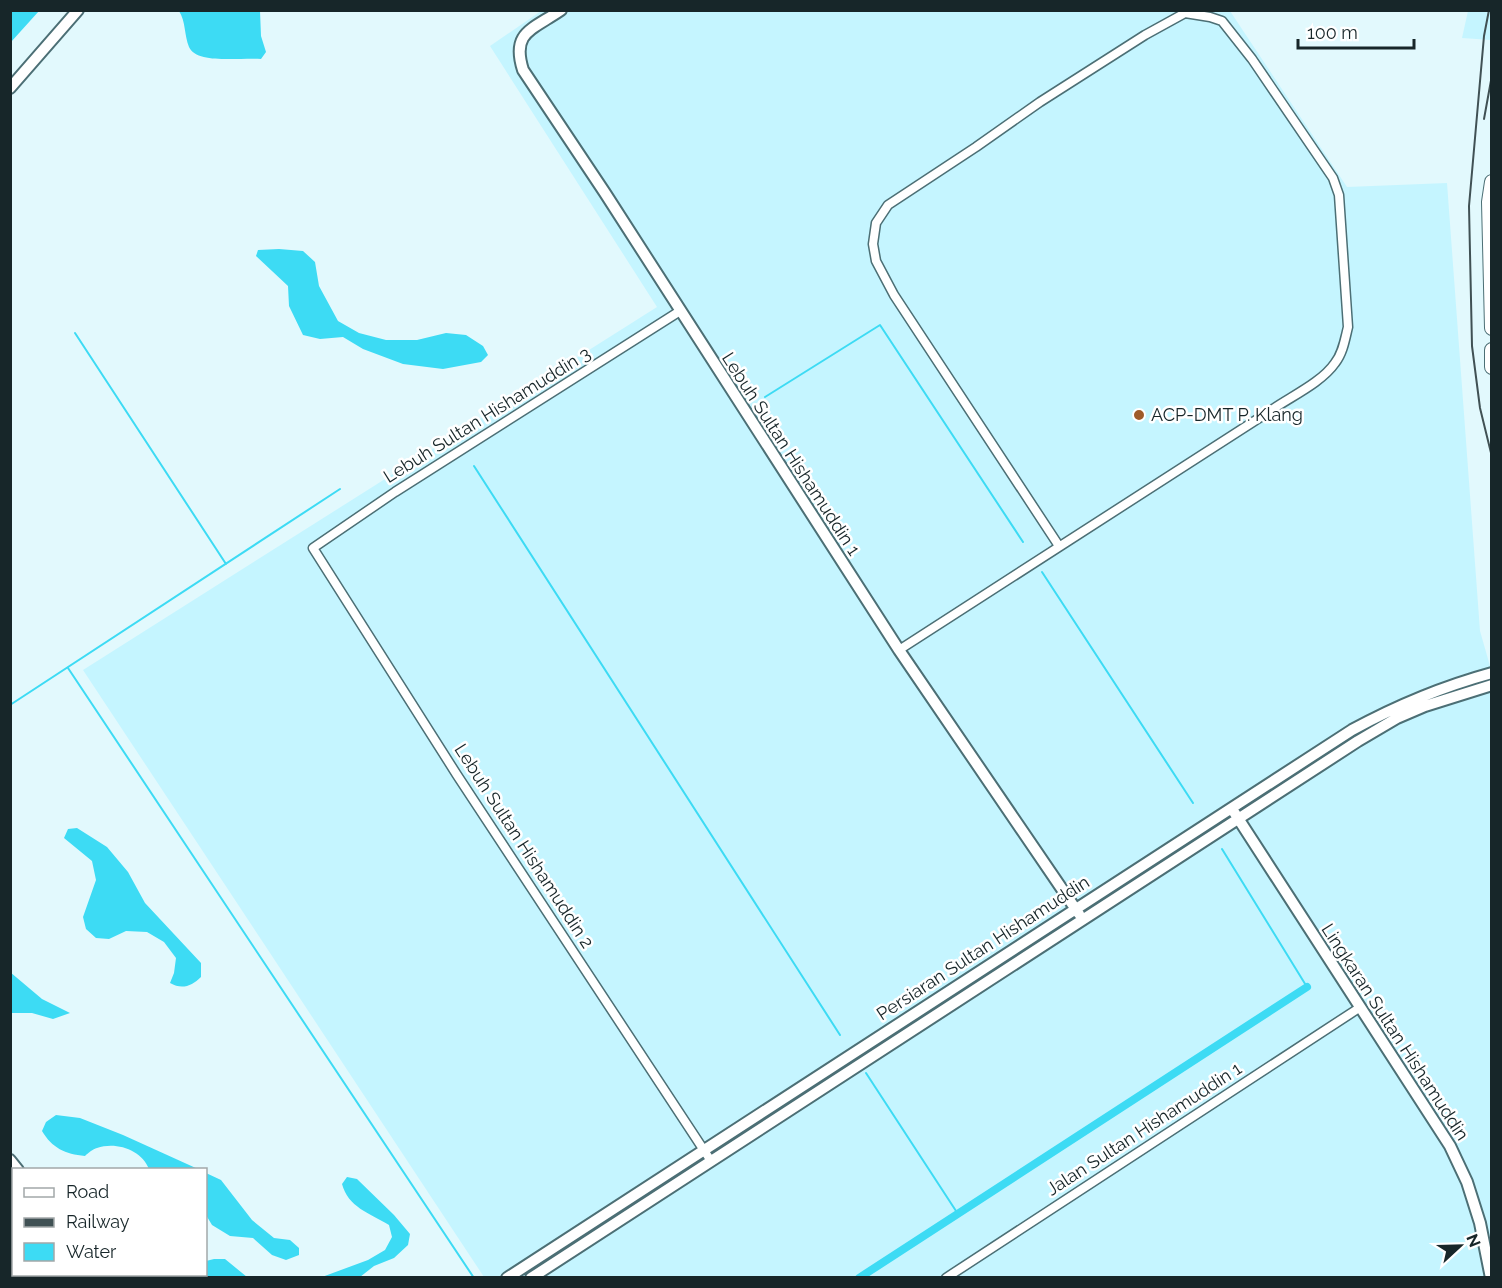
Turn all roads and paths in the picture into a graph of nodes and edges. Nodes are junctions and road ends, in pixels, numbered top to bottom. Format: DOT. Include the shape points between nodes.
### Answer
graph roads {
  1 [pos="78,10"];
  2 [pos="561,10"];
  3 [pos="10,88"];
  4 [pos="1491,182"];
  5 [pos="680,311"];
  6 [pos="1491,328"];
  7 [pos="1491,350"];
  8 [pos="1491,367"];
  9 [pos="1059,546"];
  10 [pos="313,548"];
  11 [pos="899,650"];
  12 [pos="1491,673"];
  13 [pos="1491,685"];
  14 [pos="1231,806"];
  15 [pos="1238,818"];
  16 [pos="1075,908"];
  17 [pos="1083,919"];
  18 [pos="1359,1008"];
  19 [pos="704,1149"];
  20 [pos="711,1161"];
  21 [pos="507,1278"];
  22 [pos="531,1278"];
  23 [pos="946,1278"];
  24 [pos="1491,1278"];
  1 -- 3 [label="street"];
  2 -- 5 [label="street, Lebuh Sultan Hishamuddin 1" via="525,34 519,44 523,70"];
  4 -- 6 [label="main road"];
  5 -- 10 [label="street, Lebuh Sultan Hishamuddin 3"];
  5 -- 11 [label="street, Lebuh Sultan Hishamuddin 1"];
  7 -- 8 [label="main road"];
  9 -- 9 [label="street" via="1326,374 1343,347 1348,327 1339,195 1333,178 1252,59 1222,21 1210,16 1185,13 1145,35 888,205 876,223 876,261 894,295"];
  9 -- 11 [label="street"];
  10 -- 19 [label="street, Lebuh Sultan Hishamuddin 2" via="462,783"];
  11 -- 16 [label="street, Lebuh Sultan Hishamuddin 1"];
  12 -- 14 [label="street, Persiaran Sultan Hishamuddin" via="1389,709"];
  13 -- 15 [label="street, Persiaran Sultan Hishamuddin" via="1397,718"];
  14 -- 15 [label="street, Lingkaran Sultan Hishamuddin"];
  14 -- 16 [label="street, Persiaran Sultan Hishamuddin"];
  15 -- 17 [label="street, Persiaran Sultan Hishamuddin"];
  15 -- 18 [label="street, Lingkaran Sultan Hishamuddin"];
  16 -- 17 [label="street, Lebuh Sultan Hishamuddin 1"];
  16 -- 19 [label="street, Persiaran Sultan Hishamuddin"];
  17 -- 20 [label="street, Persiaran Sultan Hishamuddin"];
  18 -- 23 [label="street, Jalan Sultan Hishamuddin 1"];
  18 -- 24 [label="street, Lingkaran Sultan Hishamuddin" via="1450,1146 1480,1223"];
  19 -- 20 [label="street, Lebuh Sultan Hishamuddin 2"];
  19 -- 21 [label="street, Persiaran Sultan Hishamuddin"];
  20 -- 22 [label="street, Persiaran Sultan Hishamuddin"];
}
